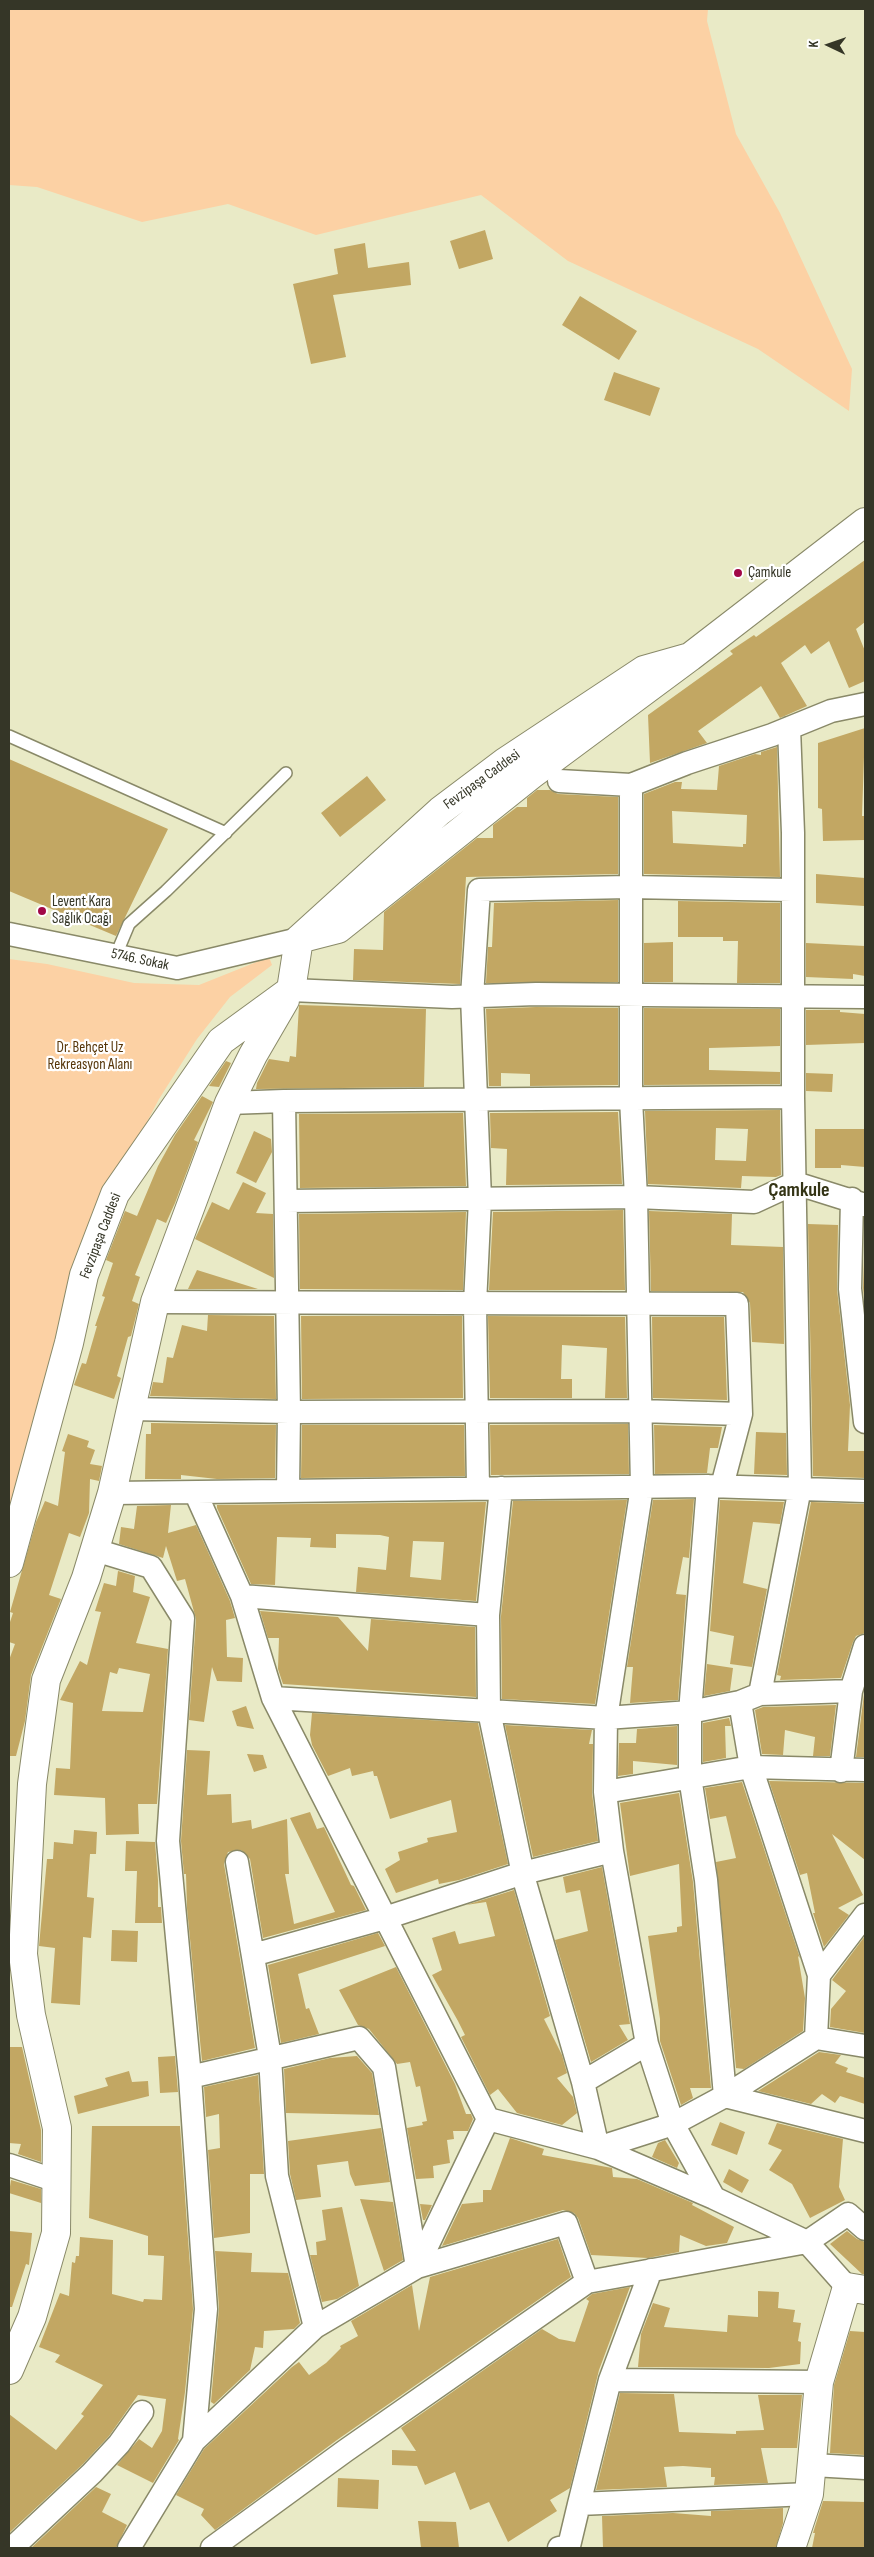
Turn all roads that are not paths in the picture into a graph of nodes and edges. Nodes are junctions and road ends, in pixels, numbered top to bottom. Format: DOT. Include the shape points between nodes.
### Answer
graph roads {
  1 [pos="865,522"];
  2 [pos="865,704"];
  3 [pos="789,728"];
  4 [pos="9,736"];
  5 [pos="286,773"];
  6 [pos="559,781"];
  7 [pos="631,785"];
  8 [pos="226,833"];
  9 [pos="629,887"];
  10 [pos="792,890"];
  11 [pos="9,934"];
  12 [pos="299,938"];
  13 [pos="116,955"];
  14 [pos="290,990"];
  15 [pos="630,995"];
  16 [pos="472,996"];
  17 [pos="792,996"];
  18 [pos="865,997"];
  19 [pos="793,1097"];
  20 [pos="631,1099"];
  21 [pos="284,1101"];
  22 [pos="477,1101"];
  23 [pos="229,1103"];
  24 [pos="795,1183"];
  25 [pos="636,1197"];
  26 [pos="480,1199"];
  27 [pos="286,1201"];
  28 [pos="859,1202"];
  29 [pos="155,1302"];
  30 [pos="288,1302"];
  31 [pos="638,1302"];
  32 [pos="475,1304"];
  33 [pos="130,1409"];
  34 [pos="640,1411"];
  35 [pos="289,1412"];
  36 [pos="477,1412"];
  37 [pos="741,1414"];
  38 [pos="865,1422"];
  39 [pos="715,1486"];
  40 [pos="642,1487"];
  41 [pos="478,1488"];
  42 [pos="501,1488"];
  43 [pos="800,1488"];
  44 [pos="288,1490"];
  45 [pos="865,1491"];
  46 [pos="112,1494"];
  47 [pos="196,1494"];
  48 [pos="95,1550"];
  49 [pos="9,1562"];
  50 [pos="242,1596"];
  51 [pos="488,1615"];
  52 [pos="865,1646"];
  53 [pos="851,1691"];
  54 [pos="273,1698"];
  55 [pos="750,1698"];
  56 [pos="489,1711"];
  57 [pos="690,1712"];
  58 [pos="606,1718"];
  59 [pos="751,1767"];
  60 [pos="865,1770"];
  61 [pos="841,1771"];
  62 [pos="690,1777"];
  63 [pos="605,1792"];
  64 [pos="612,1851"];
  65 [pos="237,1862"];
  66 [pos="523,1873"];
  67 [pos="865,1915"];
  68 [pos="386,1918"];
  69 [pos="16,1936"];
  70 [pos="253,1955"];
  71 [pos="820,1975"];
  72 [pos="816,2038"];
  73 [pos="647,2044"];
  74 [pos="865,2046"];
  75 [pos="270,2057"];
  76 [pos="190,2077"];
  77 [pos="583,2082"];
  78 [pos="725,2096"];
  79 [pos="488,2119"];
  80 [pos="674,2124"];
  81 [pos="865,2131"];
  82 [pos="598,2148"];
  83 [pos="9,2165"];
  84 [pos="57,2181"];
  85 [pos="714,2198"];
  86 [pos="865,2229"];
  87 [pos="807,2242"];
  88 [pos="417,2267"];
  89 [pos="651,2270"];
  90 [pos="587,2282"];
  91 [pos="856,2289"];
  92 [pos="315,2327"];
  93 [pos="11,2359"];
  94 [pos="610,2380"];
  95 [pos="819,2382"];
  96 [pos="142,2412"];
  97 [pos="194,2441"];
  98 [pos="814,2465"];
  99 [pos="865,2468"];
  100 [pos="809,2494"];
  101 [pos="579,2504"];
  102 [pos="12,2548"];
  103 [pos="129,2548"];
  104 [pos="212,2548"];
  105 [pos="568,2548"];
  106 [pos="791,2548"];
  1 -- 12 [label="street, Fevzipaşa Caddesi" via="531,776 338,929"];
  2 -- 3 [label="street" via="831,711"];
  3 -- 7 [label="street"];
  3 -- 10 [label="street"];
  4 -- 8 [label="lane"];
  5 -- 8 [label="lane"];
  6 -- 7 [label="street"];
  7 -- 9 [label="street"];
  8 -- 13 [label="lane" via="129,924"];
  9 -- 10 [label="street"];
  9 -- 15 [label="street"];
  9 -- 16 [label="street" via="479,890"];
  10 -- 17 [label="street"];
  11 -- 13 [label="street, 5746. Sokak"];
  12 -- 13 [label="street, 5746. Sokak" via="177,968"];
  12 -- 14 [label="street"];
  14 -- 16 [label="street"];
  14 -- 23 [label="street"];
  14 -- 49 [label="street, Fevzipaşa Caddesi" via="221,1041 115,1194 84,1275 69,1343"];
  15 -- 16 [label="street"];
  15 -- 17 [label="street"];
  15 -- 20 [label="street"];
  16 -- 22 [label="street"];
  17 -- 18 [label="street"];
  17 -- 19 [label="street"];
  19 -- 20 [label="street"];
  19 -- 24 [label="street"];
  20 -- 22 [label="street"];
  20 -- 25 [label="street"];
  21 -- 22 [label="street"];
  21 -- 23 [label="street"];
  21 -- 27 [label="street"];
  22 -- 26 [label="street"];
  23 -- 29 [label="street"];
  24 -- 25 [label="street" via="754,1202"];
  24 -- 28 [label="street"];
  24 -- 43 [label="street"];
  25 -- 26 [label="street"];
  25 -- 31 [label="street"];
  26 -- 27 [label="street"];
  26 -- 32 [label="street"];
  27 -- 30 [label="street"];
  28 -- 38 [label="street" via="850,1288"];
  29 -- 30 [label="street"];
  29 -- 33 [label="street"];
  30 -- 32 [label="street"];
  30 -- 35 [label="street"];
  31 -- 32 [label="street"];
  31 -- 34 [label="street"];
  31 -- 37 [label="street" via="737,1304"];
  32 -- 36 [label="street"];
  33 -- 35 [label="street"];
  33 -- 46 [label="street"];
  34 -- 36 [label="street"];
  34 -- 37 [label="street"];
  34 -- 40 [label="street"];
  35 -- 36 [label="street"];
  35 -- 44 [label="street"];
  36 -- 41 [label="street"];
  37 -- 39 [label="street"];
  39 -- 40 [label="street"];
  39 -- 43 [label="street"];
  39 -- 57 [label="street"];
  40 -- 42 [label="street"];
  40 -- 58 [label="street"];
  41 -- 42 [label="street"];
  41 -- 44 [label="street"];
  42 -- 51 [label="street"];
  43 -- 45 [label="street"];
  43 -- 55 [label="street"];
  44 -- 47 [label="street"];
  46 -- 47 [label="street"];
  46 -- 48 [label="street"];
  47 -- 50 [label="street"];
  48 -- 69 [label="street" via="46,1680"];
  48 -- 76 [label="street" via="151,1567 183,1618 168,1841"];
  50 -- 51 [label="street"];
  50 -- 54 [label="street"];
  51 -- 56 [label="street"];
  52 -- 53 [label="street"];
  53 -- 55 [label="street"];
  53 -- 61 [label="street"];
  54 -- 56 [label="street"];
  54 -- 68 [label="street"];
  55 -- 57 [label="street"];
  55 -- 59 [label="street"];
  56 -- 58 [label="street"];
  56 -- 66 [label="street"];
  57 -- 58 [label="street"];
  57 -- 62 [label="street"];
  58 -- 63 [label="street"];
  59 -- 61 [label="street"];
  59 -- 62 [label="street"];
  59 -- 71 [label="street"];
  60 -- 61 [label="street"];
  62 -- 63 [label="street"];
  62 -- 78 [label="street" via="706,1880"];
  63 -- 64 [label="street"];
  64 -- 66 [label="street"];
  64 -- 73 [label="street"];
  65 -- 70 [label="street"];
  66 -- 68 [label="street"];
  66 -- 77 [label="street"];
  67 -- 71 [label="street"];
  68 -- 70 [label="street"];
  68 -- 79 [label="street"];
  69 -- 84 [label="street" via="23,1954 31,2015 57,2128"];
  70 -- 75 [label="street"];
  71 -- 72 [label="street"];
  72 -- 74 [label="street"];
  72 -- 78 [label="street"];
  73 -- 77 [label="street"];
  73 -- 80 [label="street"];
  75 -- 76 [label="street"];
  75 -- 88 [label="street" via="359,2038 384,2067"];
  75 -- 92 [label="street" via="276,2176"];
  76 -- 97 [label="street" via="206,2309"];
  77 -- 82 [label="street"];
  78 -- 80 [label="street"];
  78 -- 81 [label="street"];
  79 -- 82 [label="street"];
  79 -- 88 [label="street"];
  80 -- 82 [label="street"];
  80 -- 85 [label="street"];
  82 -- 85 [label="street"];
  83 -- 84 [label="street"];
  84 -- 93 [label="street" via="56,2233 32,2317"];
  85 -- 87 [label="street"];
  86 -- 87 [label="street" via="848,2214"];
  87 -- 89 [label="street"];
  87 -- 91 [label="street"];
  88 -- 90 [label="street" via="566,2223"];
  88 -- 92 [label="street"];
  89 -- 90 [label="street"];
  89 -- 94 [label="street"];
  90 -- 104 [label="street"];
  91 -- 95 [label="street"];
  92 -- 97 [label="street"];
  94 -- 95 [label="street"];
  94 -- 101 [label="street"];
  95 -- 98 [label="street"];
  96 -- 102 [label="street" via="92,2473"];
  97 -- 103 [label="street"];
  98 -- 99 [label="street"];
  98 -- 100 [label="street"];
  100 -- 101 [label="street"];
  100 -- 106 [label="street"];
  101 -- 105 [label="street"];
}
